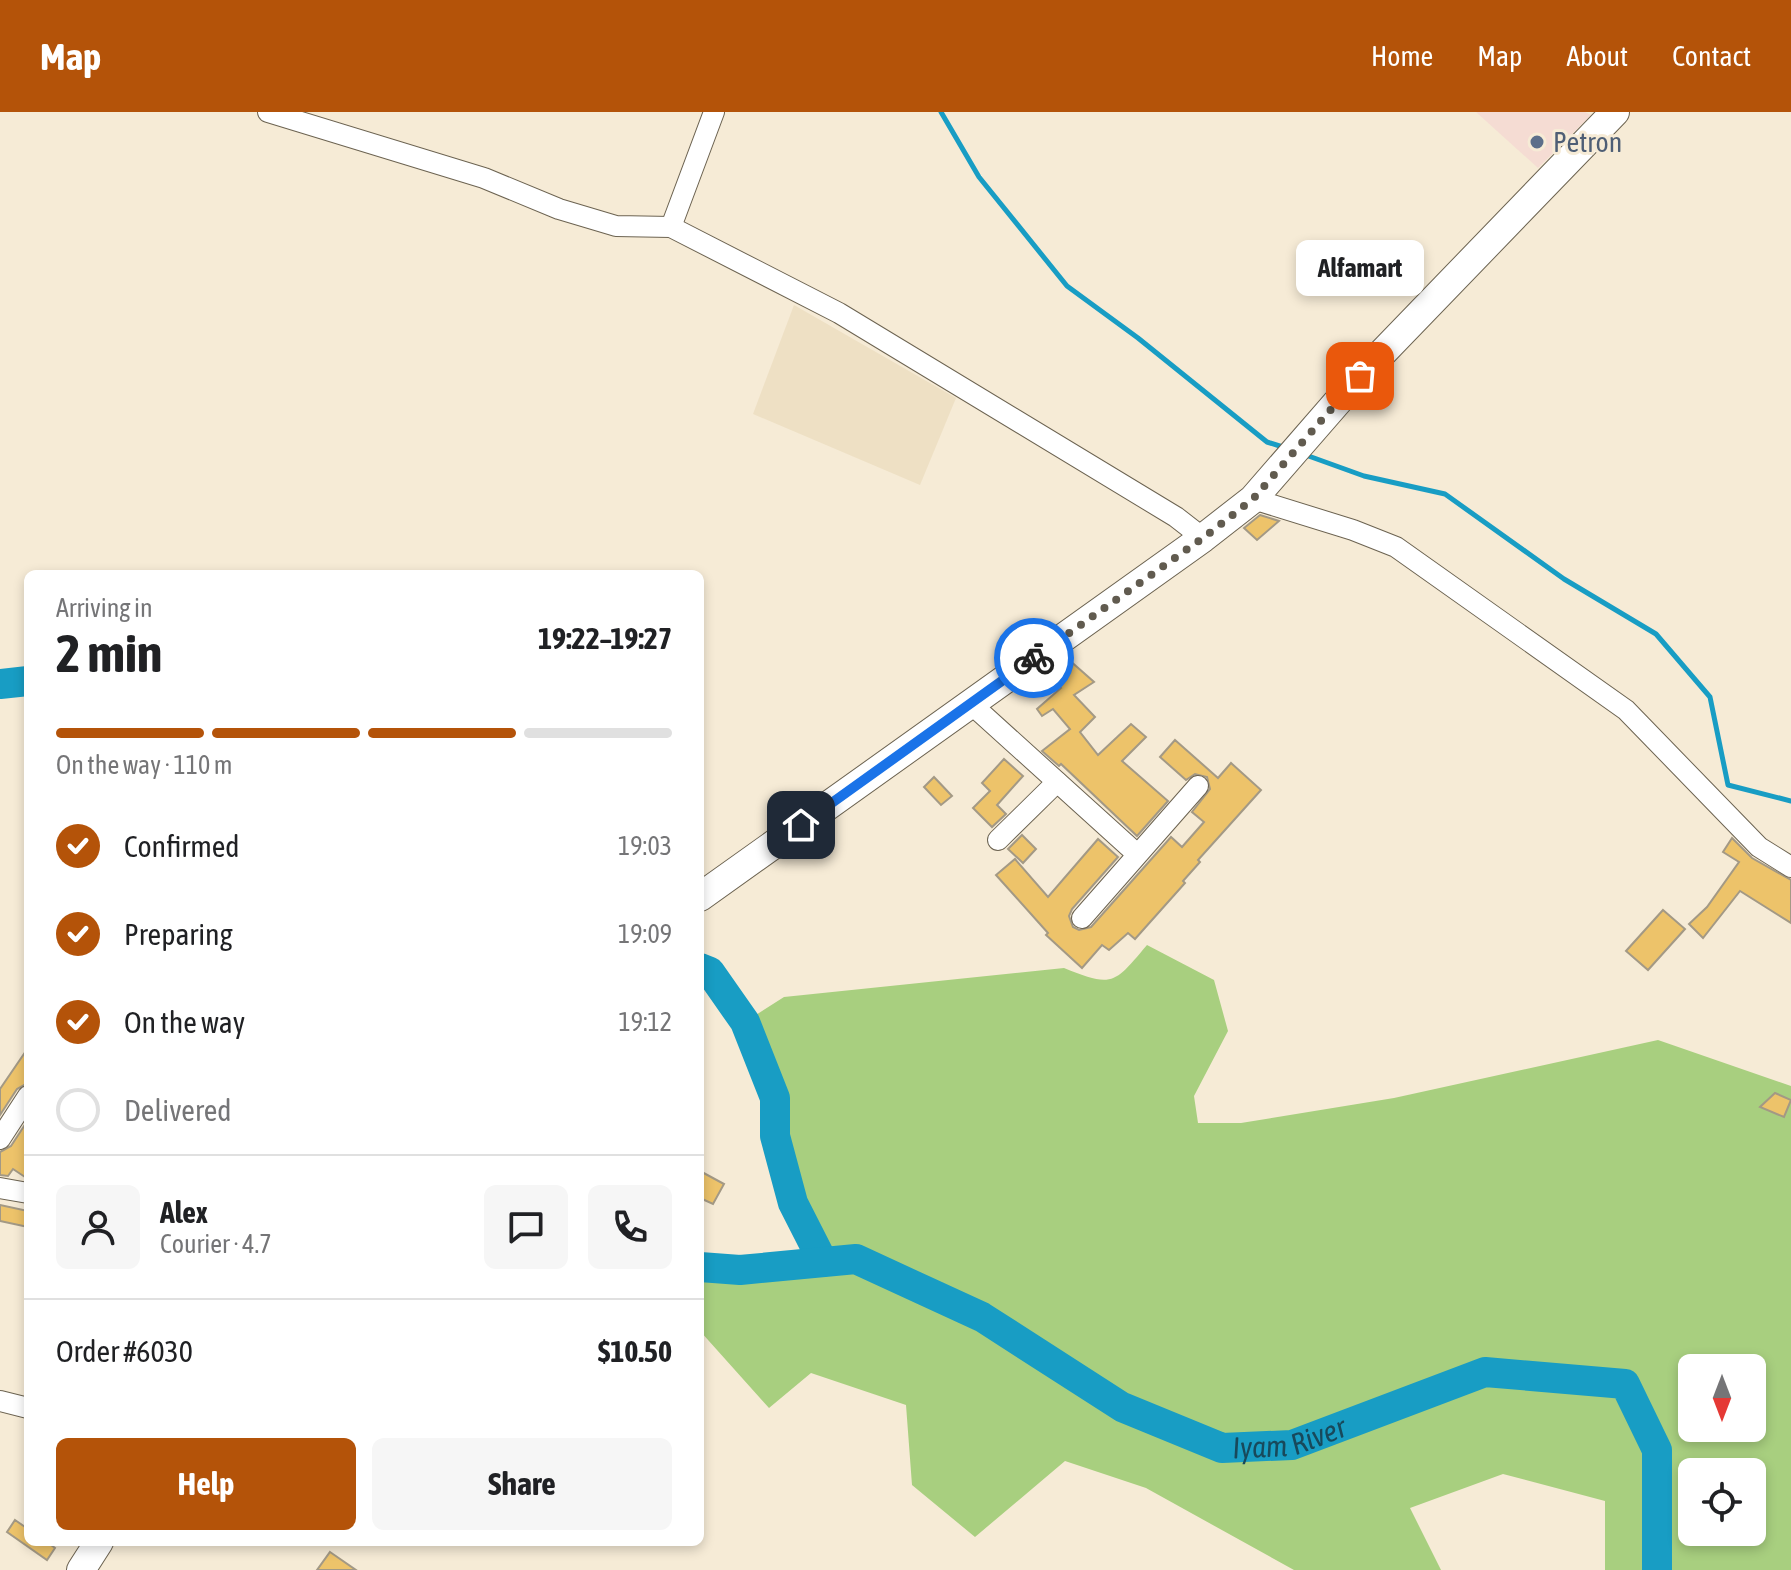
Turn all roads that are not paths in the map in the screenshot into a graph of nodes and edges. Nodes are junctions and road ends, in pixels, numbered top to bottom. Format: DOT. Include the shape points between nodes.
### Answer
graph roads {
  1 [pos="268,112"];
  2 [pos="714,112"];
  3 [pos="1615,112"];
  4 [pos="671,227"];
  5 [pos="1253,499"];
  6 [pos="1203,538"];
  7 [pos="970,703"];
  8 [pos="1057,782"];
  9 [pos="1198,786"];
  10 [pos="998,840"];
  11 [pos="1137,854"];
  12 [pos="1791,867"];
  13 [pos="704,894"];
  14 [pos="1082,918"];
  15 [pos="24,1102"];
  16 [pos="0,1139"];
  17 [pos="0,1188"];
  18 [pos="24,1192"];
  19 [pos="0,1401"];
  20 [pos="24,1407"];
  21 [pos="96,1546"];
  22 [pos="81,1570"];
  1 -- 4 [label="street" via="484,178 616,226"];
  2 -- 4 [label="street"];
  3 -- 5 [label="main road" via="1360,376"];
  4 -- 6 [label="street" via="839,313"];
  5 -- 6 [label="main road"];
  5 -- 12 [label="street" via="1396,547 1626,710 1759,847"];
  6 -- 7 [label="main road"];
  7 -- 8 [label="street"];
  7 -- 13 [label="main road"];
  8 -- 10 [label="street"];
  8 -- 11 [label="street"];
  9 -- 11 [label="street"];
  11 -- 14 [label="street"];
  15 -- 16 [label="street"];
  17 -- 18 [label="street"];
  19 -- 20 [label="street"];
  21 -- 22 [label="main road"];
}
